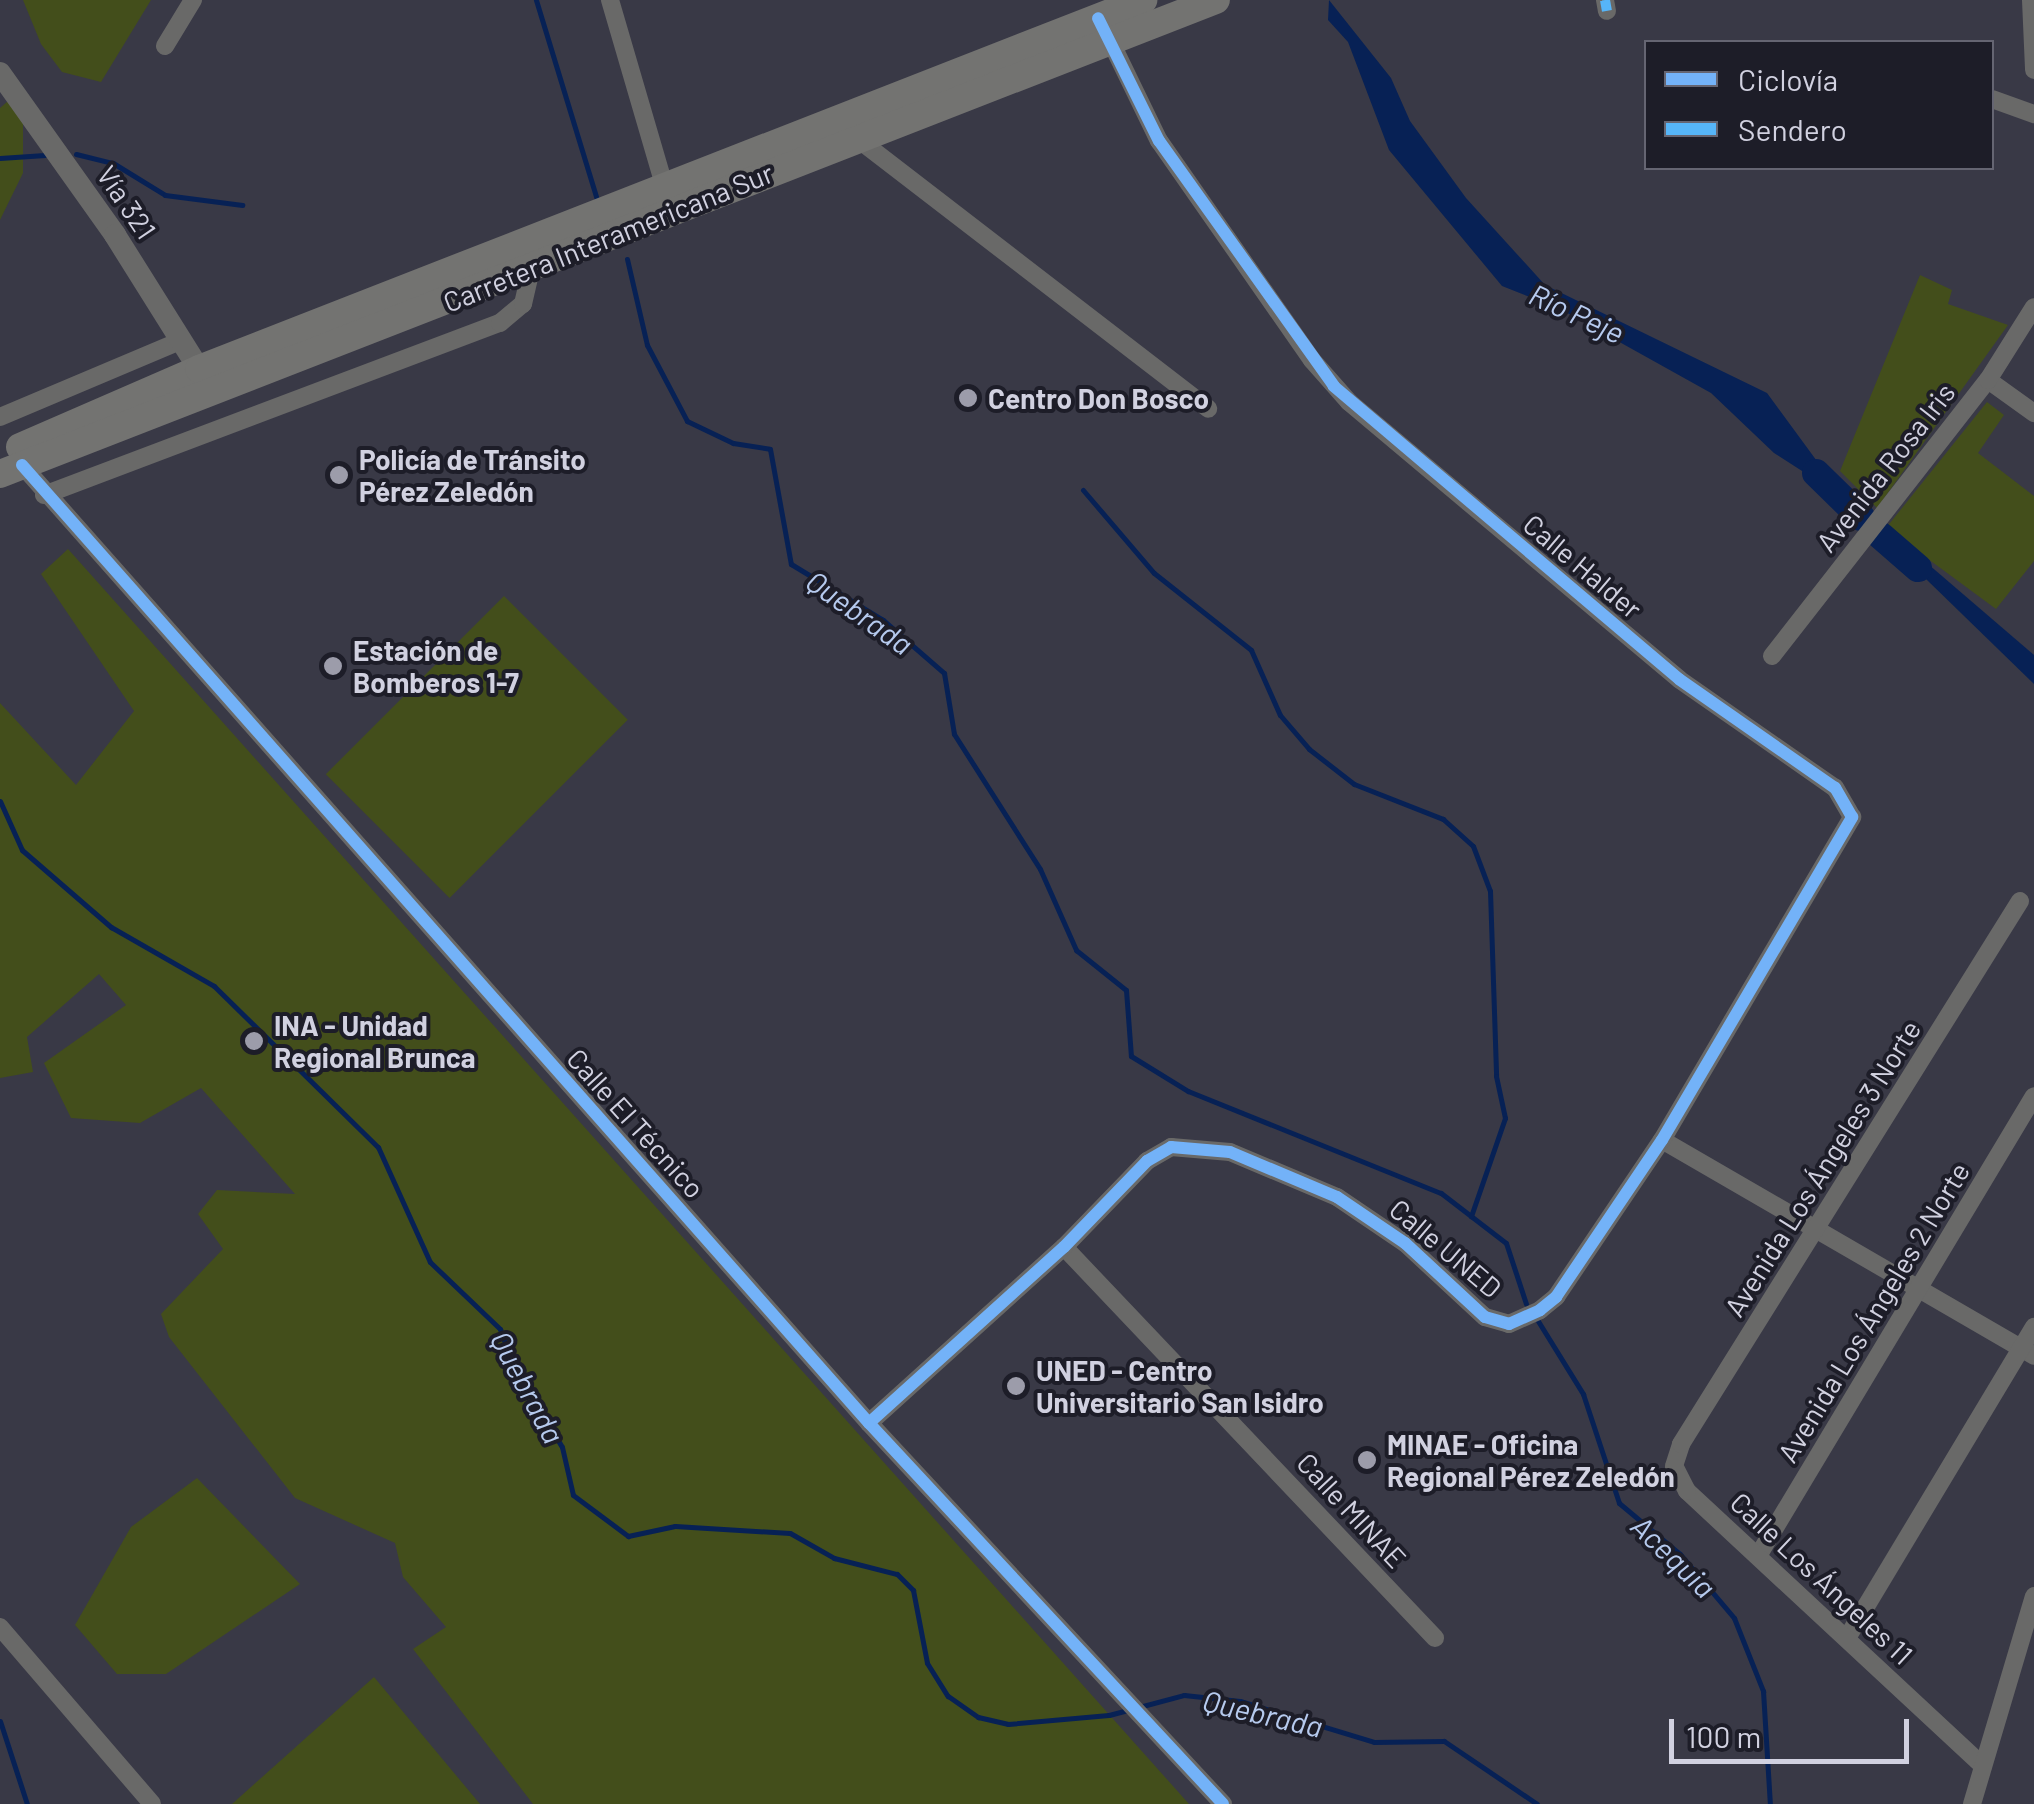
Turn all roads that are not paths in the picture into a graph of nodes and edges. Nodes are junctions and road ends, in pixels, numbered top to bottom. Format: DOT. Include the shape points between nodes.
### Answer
graph roads {
  1 [pos="192,0"];
  2 [pos="610,0"];
  3 [pos="1143,0"];
  4 [pos="1216,0"];
  5 [pos="2032,10"];
  6 [pos="1104,30"];
  7 [pos="165,46"];
  8 [pos="2034,70"];
  9 [pos="0,74"];
  10 [pos="1994,100"];
  11 [pos="2034,114"];
  12 [pos="858,138"];
  13 [pos="665,188"];
  14 [pos="530,268"];
  15 [pos="2034,307"];
  16 [pos="182,340"];
  17 [pos="281,365"];
  18 [pos="200,369"];
  19 [pos="1988,380"];
  20 [pos="1208,409"];
  21 [pos="2034,413"];
  22 [pos="0,417"];
  23 [pos="102,422"];
  24 [pos="6,465"];
  25 [pos="44,495"];
  26 [pos="1772,656"];
  27 [pos="2020,901"];
  28 [pos="2034,1096"];
  29 [pos="1662,1140"];
  30 [pos="1818,1230"];
  31 [pos="1064,1247"];
  32 [pos="1919,1289"];
  33 [pos="2034,1327"];
  34 [pos="2028,1352"];
  35 [pos="869,1423"];
  36 [pos="1674,1466"];
  37 [pos="1758,1556"];
  38 [pos="2034,1596"];
  39 [pos="0,1627"];
  40 [pos="1435,1638"];
  41 [pos="1847,1638"];
  42 [pos="1984,1766"];
  43 [pos="152,1804"];
  44 [pos="1223,1804"];
  45 [pos="1972,1804"];
  1 -- 7 [label="street"];
  2 -- 13 [label="street"];
  3 -- 6 [label="highway, Carretera Interamericana Sur"];
  4 -- 6 [label="highway, Carretera Interamericana Sur"];
  5 -- 8 [label="street"];
  6 -- 12 [label="highway, Carretera Interamericana Sur"];
  6 -- 13 [label="highway, Carretera Interamericana Sur"];
  6 -- 29 [label="street, Calle Halder" via="1159,141 1312,360 1349,402 1679,680 1849,803 1852,817"];
  9 -- 16 [label="street, Vía 321"];
  10 -- 11 [label="street"];
  12 -- 14 [label="highway, Carretera Interamericana Sur"];
  12 -- 20 [label="street"];
  13 -- 18 [label="highway, Carretera Interamericana Sur"];
  14 -- 17 [label="highway, Carretera Interamericana Sur"];
  14 -- 25 [label="street" via="523,304 500,323"];
  15 -- 19 [label="street, Avenida Rosa Iris"];
  16 -- 18 [label="street, Vía 321"];
  16 -- 22 [label="street"];
  17 -- 18 [label="highway" via="221,378"];
  17 -- 23 [label="highway, Carretera Interamericana Sur"];
  18 -- 23 [label="highway, Carretera Interamericana Sur"];
  19 -- 21 [label="street"];
  19 -- 26 [label="street, Avenida Rosa Iris"];
  23 -- 24 [label="highway, Carretera Interamericana Sur"];
  24 -- 25 [label="street, Calle El Técnico"];
  25 -- 35 [label="street, Calle El Técnico"];
  27 -- 30 [label="street, Avenida Los Ángeles 3 Norte"];
  28 -- 32 [label="street, Avenida Los Ángeles 2 Norte"];
  29 -- 30 [label="street"];
  29 -- 31 [label="street, Calle UNED" via="1556,1297 1510,1324 1485,1317 1370,1215 1292,1174 1205,1146 1171,1147 1147,1161"];
  30 -- 32 [label="street"];
  30 -- 36 [label="street, Avenida Los Ángeles 3 Norte" via="1681,1444"];
  31 -- 35 [label="street, Calle UNED"];
  31 -- 40 [label="street, Calle MINAE"];
  32 -- 34 [label="street"];
  32 -- 37 [label="street, Avenida Los Ángeles 2 Norte"];
  33 -- 34 [label="street"];
  34 -- 41 [label="street"];
  35 -- 44 [label="street, Calle El Técnico"];
  36 -- 37 [label="street, Calle Los Ángeles 11" via="1687,1490"];
  37 -- 41 [label="street, Calle Los Ángeles 11"];
  38 -- 42 [label="street"];
  39 -- 43 [label="street"];
  41 -- 42 [label="street, Calle Los Ángeles 11"];
  42 -- 45 [label="street"];
}
